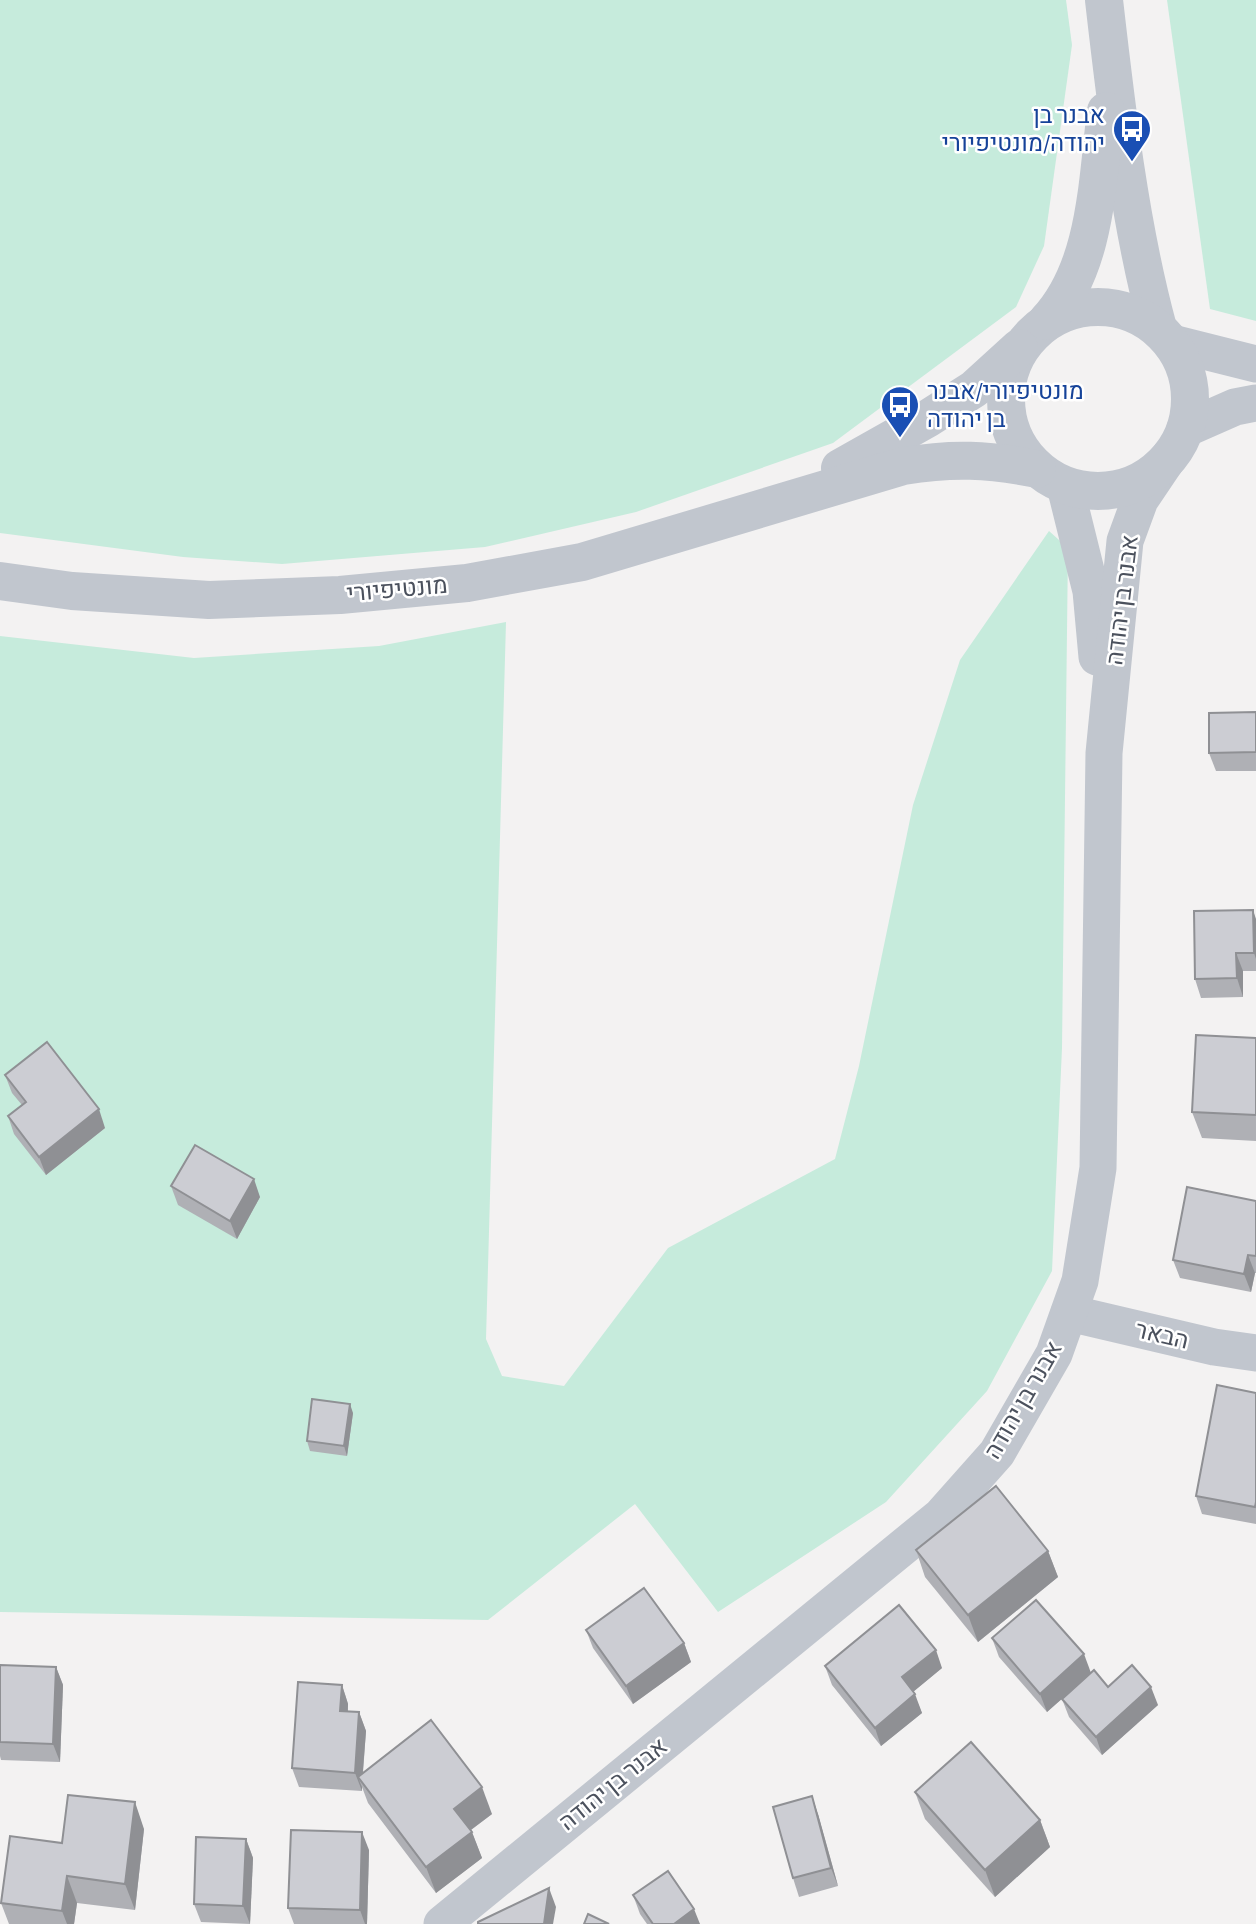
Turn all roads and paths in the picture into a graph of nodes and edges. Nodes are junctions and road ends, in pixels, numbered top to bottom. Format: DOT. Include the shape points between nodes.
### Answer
graph roads {
  1 [pos="1104,0"];
  2 [pos="1111,67"];
  3 [pos="1035,332"];
  4 [pos="1165,336"];
  5 [pos="1256,364"];
  6 [pos="1256,403"];
  7 [pos="1177,443"];
  8 [pos="1051,477"];
  9 [pos="783,500"];
  10 [pos="0,581"];
  11 [pos="1104,752"];
  12 [pos="1069,1313"];
  13 [pos="1256,1353"];
  14 [pos="442,1924"];
  1 -- 2 [label="street"];
  2 -- 3 [label="street" via="1094,207 1083,254 1074,284"];
  2 -- 4 [label="street" via="1144,268"];
  3 -- 4 [label="street" via="1074,309 1104,306 1133,313"];
  3 -- 8 [label="street" via="1010,368 1008,423 1020,449"];
  3 -- 9 [label="street, מונטיפיורי" via="974,389"];
  4 -- 5 [label="street"];
  4 -- 7 [label="street" via="1186,369 1190,400"];
  6 -- 7 [label="street" via="1235,407"];
  7 -- 8 [label="street" via="1148,476 1122,488 1093,492"];
  7 -- 11 [label="street, אבנר בן יהודה" via="1140,500 1125,541"];
  8 -- 9 [label="street, מונטיפיורי" via="998,461 948,458"];
  8 -- 11 [label="street, אבנר בן יהודה" via="1091,591"];
  9 -- 10 [label="street, מונטיפיורי" via="582,562 467,583 340,595 209,600"];
  11 -- 12 [label="street, אבנר בן יהודה" via="1098,1168 1080,1281"];
  12 -- 13 [label="street, הבאר"];
  12 -- 14 [label="street, אבנר בן יהודה" via="1054,1354 997,1453 941,1516"];
}
